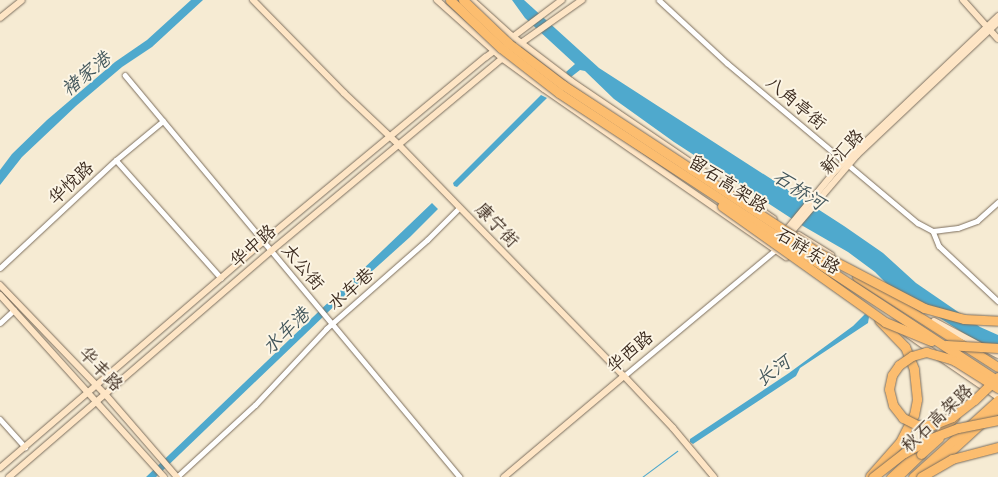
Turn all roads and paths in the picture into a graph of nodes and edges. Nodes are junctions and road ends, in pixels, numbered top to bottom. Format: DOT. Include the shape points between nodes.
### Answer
graph roads {
  1 [pos="22,0"];
  2 [pos="253,0"];
  3 [pos="437,0"];
  4 [pos="450,0"];
  5 [pos="463,0"];
  6 [pos="472,0"];
  7 [pos="562,0"];
  8 [pos="582,0"];
  9 [pos="659,0"];
  10 [pos="963,0"];
  11 [pos="998,16"];
  12 [pos="0,18"];
  13 [pos="998,22"];
  14 [pos="989,28"];
  15 [pos="512,36"];
  16 [pos="998,39"];
  17 [pos="521,43"];
  18 [pos="494,51"];
  19 [pos="503,59"];
  20 [pos="125,75"];
  21 [pos="163,121"];
  22 [pos="390,136"];
  23 [pos="399,145"];
  24 [pos="116,160"];
  25 [pos="846,164"];
  26 [pos="675,169"];
  27 [pos="998,202"];
  28 [pos="459,208"];
  29 [pos="790,230"];
  30 [pos="933,232"];
  31 [pos="264,241"];
  32 [pos="775,250"];
  33 [pos="271,251"];
  34 [pos="817,252"];
  35 [pos="0,268"];
  36 [pos="221,278"];
  37 [pos="0,285"];
  38 [pos="0,294"];
  39 [pos="998,300"];
  40 [pos="14,310"];
  41 [pos="869,311"];
  42 [pos="998,321"];
  43 [pos="0,323"];
  44 [pos="332,324"];
  45 [pos="998,348"];
  46 [pos="998,355"];
  47 [pos="995,364"];
  48 [pos="998,372"];
  49 [pos="624,376"];
  50 [pos="998,381"];
  51 [pos="96,386"];
  52 [pos="982,386"];
  53 [pos="998,388"];
  54 [pos="90,392"];
  55 [pos="105,394"];
  56 [pos="998,398"];
  57 [pos="97,401"];
  58 [pos="998,409"];
  59 [pos="0,419"];
  60 [pos="998,420"];
  61 [pos="998,446"];
  62 [pos="24,447"];
  63 [pos="0,468"];
  64 [pos="9,477"];
  65 [pos="163,477"];
  66 [pos="177,477"];
  67 [pos="460,477"];
  68 [pos="504,477"];
  69 [pos="714,477"];
  70 [pos="871,477"];
  71 [pos="890,477"];
  72 [pos="897,477"];
  73 [pos="913,477"];
  74 [pos="923,477"];
  1 -- 12 [label="main road"];
  2 -- 22 [label="main road, 康宁街"];
  3 -- 18 [label="main road, 石祥东路"];
  4 -- 26 [label="highway, 留石高架路, bridge" via="501,48 559,92"];
  5 -- 34 [label="highway, 留石高架路, bridge" via="508,42 564,85"];
  6 -- 15 [label="main road, 石祥东路"];
  7 -- 15 [label="main road, 华中路"];
  8 -- 17 [label="main road, 华中路"];
  9 -- 25 [label="street, 八角亭街" via="727,63"];
  10 -- 14 [label="main road"];
  11 -- 14 [label="main road, 新汇路"];
  13 -- 14 [label="main road, 新汇路"];
  14 -- 16 [label="main road"];
  14 -- 25 [label="main road, 新汇路"];
  15 -- 17 [label="main road, 石祥东路"];
  15 -- 18 [label="main road, 华中路"];
  17 -- 19 [label="main road, 华中路"];
  17 -- 29 [label="main road, 石祥东路" via="571,81"];
  18 -- 19 [label="main road, 石祥东路"];
  18 -- 22 [label="main road, 华中路"];
  19 -- 23 [label="main road, 华中路"];
  19 -- 32 [label="main road, 石祥东路"];
  20 -- 21 [label="street, 太公街"];
  21 -- 24 [label="street, 华悦路"];
  21 -- 31 [label="street, 太公街"];
  22 -- 23 [label="main road, 康宁街"];
  22 -- 31 [label="main road, 华中路"];
  23 -- 28 [label="main road, 康宁街"];
  23 -- 33 [label="main road, 华中路"];
  24 -- 35 [label="street, 华悦路"];
  24 -- 36 [label="street"];
  25 -- 29 [label="main road, 新汇路"];
  25 -- 30 [label="street, 八角亭街"];
  26 -- 41 [label="highway, bridge" via="744,223"];
  26 -- 50 [label="highway, 留石高架路, bridge"];
  27 -- 30 [label="street" via="968,226"];
  28 -- 44 [label="street, 水车巷"];
  28 -- 49 [label="main road, 康宁街"];
  29 -- 32 [label="main road, 新汇路"];
  29 -- 46 [label="main road, 石祥东路" via="936,322"];
  30 -- 39 [label="street" via="939,246"];
  31 -- 33 [label="street, 太公街"];
  31 -- 36 [label="main road, 华中路"];
  32 -- 49 [label="street, 华西路"];
  32 -- 52 [label="main road, 石祥东路" via="870,308"];
  33 -- 44 [label="street, 太公街"];
  33 -- 55 [label="main road, 华中路"];
  34 -- 42 [label="highway, bridge" via="924,308 964,319"];
  34 -- 47 [label="highway, 留石高架路, bridge"];
  36 -- 51 [label="main road, 华中路"];
  37 -- 51 [label="main road, 华丰路"];
  38 -- 40 [label="main road, 华丰路"];
  40 -- 43 [label="street"];
  40 -- 54 [label="main road, 华丰路"];
  41 -- 45 [label="highway, bridge" via="896,327 937,343"];
  41 -- 70 [label="highway, bridge" via="905,348 914,368 917,389 910,426"];
  44 -- 66 [label="street, 水车巷" via="255,405"];
  44 -- 67 [label="street, 太公街"];
  48 -- 52 [label="main road"];
  49 -- 68 [label="main road, 华西路"];
  49 -- 69 [label="main road, 康宁街"];
  50 -- 53 [label="highway, bridge" via="992,383 986,388 974,400 952,417 932,425 917,425 903,418 893,405 889,389 892,375 899,365 926,352 951,359 984,379 991,384"];
  50 -- 72 [label="highway, 秋石高架路, bridge"];
  51 -- 54 [label="main road, 华中路"];
  51 -- 55 [label="main road, 华丰路"];
  52 -- 56 [label="main road, 石祥东路"];
  52 -- 71 [label="main road" via="961,412"];
  54 -- 57 [label="main road, 华丰路"];
  54 -- 62 [label="main road, 华中路"];
  55 -- 57 [label="main road, 华中路"];
  55 -- 66 [label="main road, 华丰路"];
  56 -- 73 [label="highway, 秋石高架路, bridge"];
  57 -- 64 [label="main road, 华中路"];
  57 -- 65 [label="main road, 华丰路"];
  58 -- 74 [label="main road"];
  59 -- 62 [label="street"];
  60 -- 70 [label="highway, bridge" via="958,428 929,439"];
  61 -- 74 [label="highway, bridge" via="952,459"];
  62 -- 63 [label="main road, 华中路"];
}
